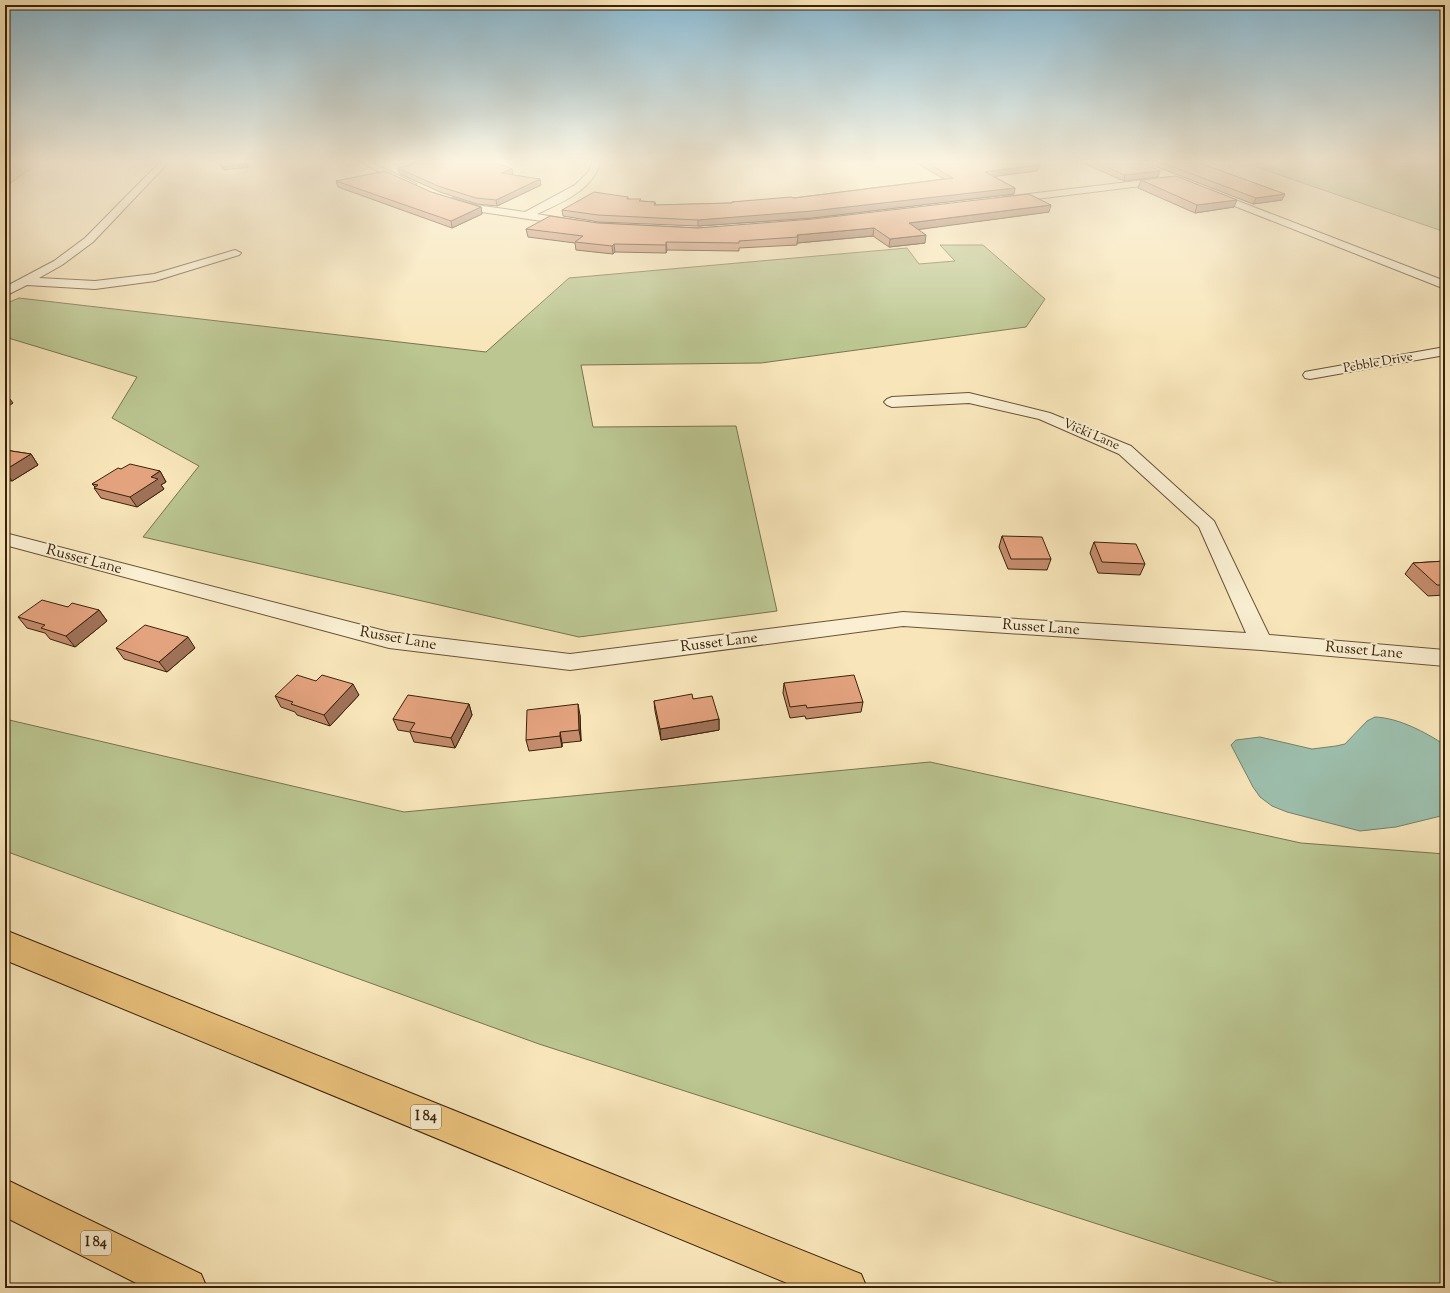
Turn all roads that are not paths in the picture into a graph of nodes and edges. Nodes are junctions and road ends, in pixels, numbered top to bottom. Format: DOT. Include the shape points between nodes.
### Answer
graph roads {
  1 [pos="106,223"];
  2 [pos="579,223"];
  3 [pos="1287,223"];
  4 [pos="584,224"];
  5 [pos="235,254"];
  6 [pos="27,281"];
  7 [pos="1445,285"];
  8 [pos="5,292"];
  9 [pos="1445,351"];
  10 [pos="1310,375"];
  11 [pos="892,402"];
  12 [pos="5,539"];
  13 [pos="1261,642"];
  14 [pos="1445,658"];
  15 [pos="5,945"];
  16 [pos="5,1197"];
  17 [pos="187,1288"];
  18 [pos="847,1288"];
  1 -- 6 [label="street" via="90,240"];
  2 -- 4 [label="street"];
  3 -- 7 [label="street"];
  5 -- 6 [label="street" via="155,277 95,285"];
  6 -- 8 [label="street"];
  9 -- 10 [label="street, Pebble Drive"];
  11 -- 13 [label="street, Vicki Lane" via="969,398 1044,416 1125,450 1207,526"];
  12 -- 13 [label="street, Russet Lane" via="389,640 570,662 903,619"];
  13 -- 14 [label="street, Russet Lane"];
  15 -- 18 [label="highway, I 84"];
  16 -- 17 [label="highway, I 84"];
}
